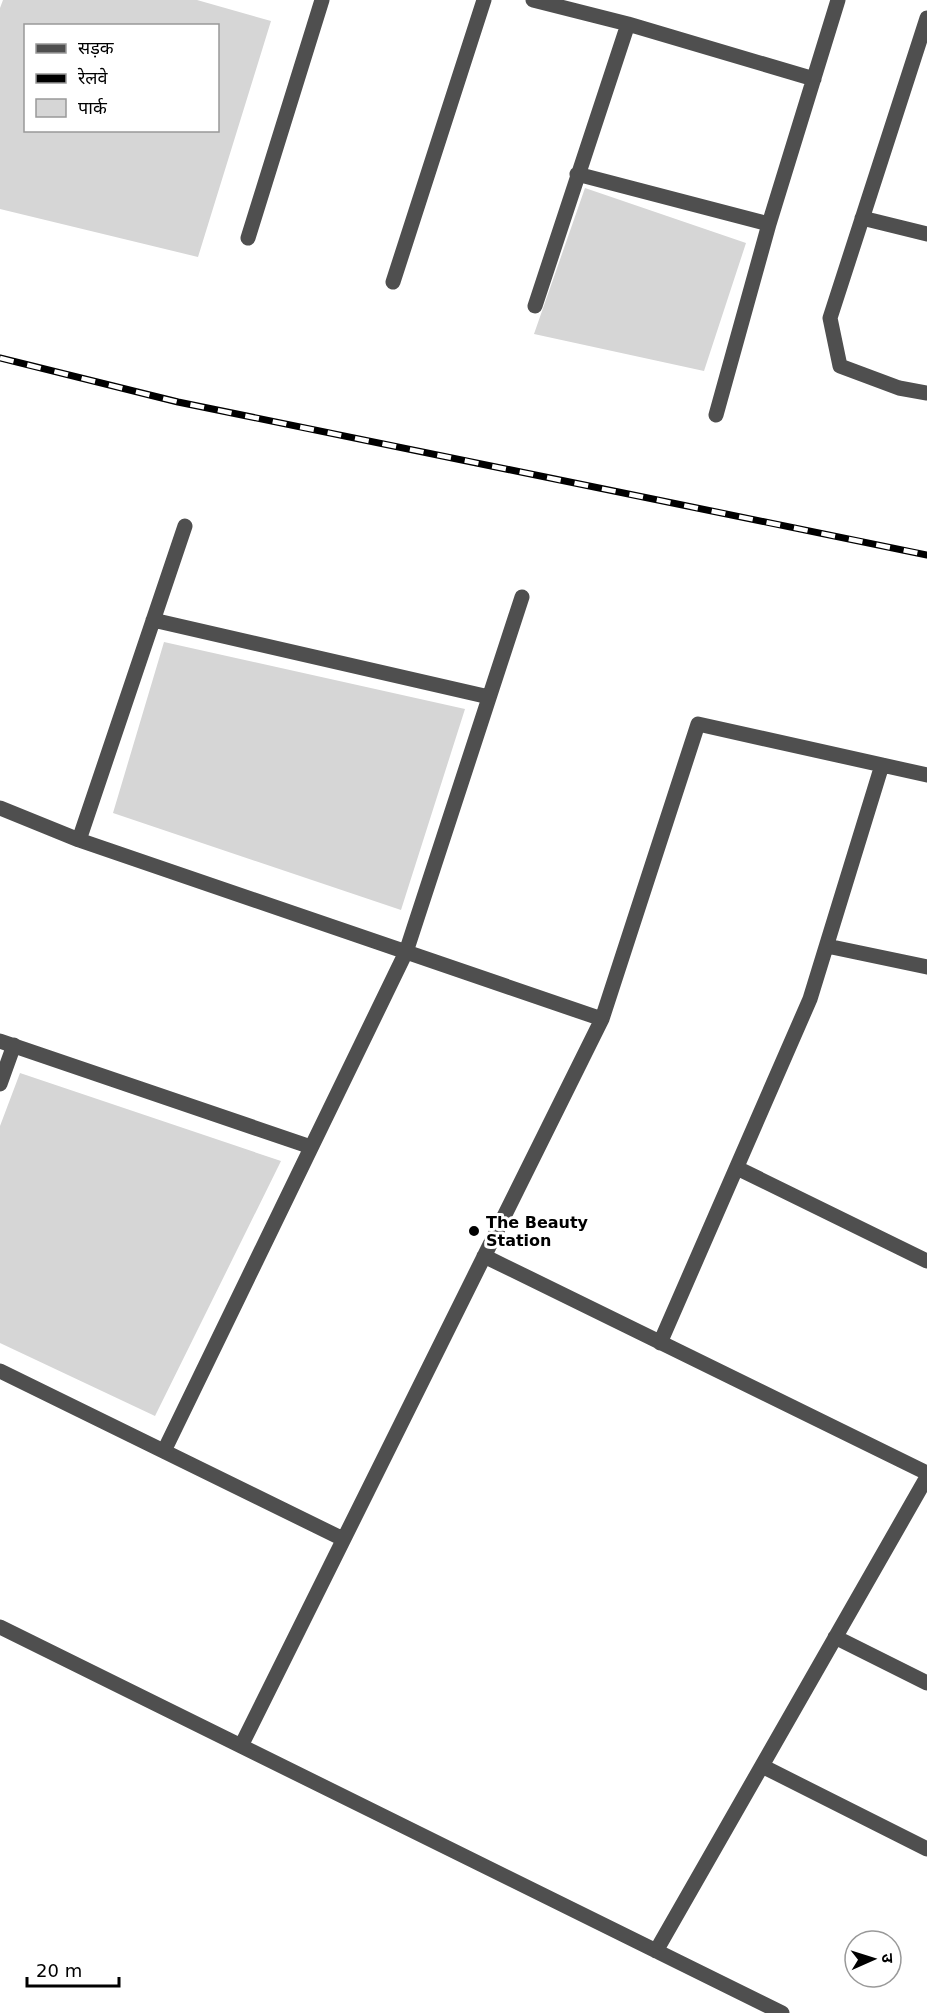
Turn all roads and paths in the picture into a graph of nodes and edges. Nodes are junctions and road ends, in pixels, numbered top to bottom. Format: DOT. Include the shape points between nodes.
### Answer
graph roads {
  1 [pos="322,0"];
  2 [pos="484,0"];
  3 [pos="533,0"];
  4 [pos="838,0"];
  5 [pos="926,22"];
  6 [pos="628,24"];
  7 [pos="814,79"];
  8 [pos="577,174"];
  9 [pos="862,218"];
  10 [pos="769,224"];
  11 [pos="927,234"];
  12 [pos="248,238"];
  13 [pos="393,282"];
  14 [pos="535,306"];
  15 [pos="927,393"];
  16 [pos="716,415"];
  17 [pos="184,526"];
  18 [pos="522,597"];
  19 [pos="153,620"];
  20 [pos="489,697"];
  21 [pos="882,765"];
  22 [pos="927,776"];
  23 [pos="0,808"];
  24 [pos="79,840"];
  25 [pos="827,946"];
  26 [pos="405,952"];
  27 [pos="927,967"];
  28 [pos="602,1019"];
  29 [pos="7,1043"];
  30 [pos="0,1084"];
  31 [pos="311,1148"];
  32 [pos="736,1168"];
  33 [pos="484,1256"];
  34 [pos="927,1261"];
  35 [pos="660,1343"];
  36 [pos="0,1371"];
  37 [pos="164,1451"];
  38 [pos="927,1475"];
  39 [pos="344,1539"];
  40 [pos="0,1627"];
  41 [pos="835,1637"];
  42 [pos="927,1683"];
  43 [pos="241,1746"];
  44 [pos="762,1766"];
  45 [pos="927,1849"];
  46 [pos="656,1951"];
  47 [pos="782,2013"];
  1 -- 12 [label="street"];
  2 -- 13 [label="street"];
  3 -- 6 [label="street"];
  4 -- 7 [label="street"];
  5 -- 9 [label="street"];
  6 -- 7 [label="street"];
  6 -- 8 [label="street"];
  7 -- 10 [label="street"];
  8 -- 10 [label="street"];
  8 -- 14 [label="street"];
  9 -- 11 [label="street"];
  9 -- 15 [label="street" via="830,318 840,366 899,388"];
  10 -- 16 [label="street"];
  17 -- 19 [label="street"];
  18 -- 20 [label="street"];
  19 -- 20 [label="street"];
  19 -- 24 [label="street"];
  20 -- 26 [label="street"];
  21 -- 22 [label="street"];
  21 -- 25 [label="street"];
  21 -- 28 [label="street" via="698,724"];
  23 -- 24 [label="street"];
  24 -- 26 [label="street"];
  25 -- 27 [label="street"];
  25 -- 32 [label="street" via="810,999"];
  26 -- 28 [label="street"];
  26 -- 31 [label="street"];
  28 -- 33 [label="street"];
  29 -- 30 [label="street"];
  29 -- 31 [label="street"];
  31 -- 37 [label="street"];
  32 -- 34 [label="street"];
  32 -- 35 [label="street"];
  33 -- 35 [label="street"];
  33 -- 39 [label="street"];
  35 -- 38 [label="street"];
  36 -- 37 [label="street"];
  37 -- 39 [label="street"];
  38 -- 41 [label="street"];
  39 -- 43 [label="street"];
  40 -- 43 [label="street"];
  41 -- 42 [label="street"];
  41 -- 44 [label="street"];
  43 -- 46 [label="street"];
  44 -- 45 [label="street"];
  44 -- 46 [label="street"];
  46 -- 47 [label="street"];
}
